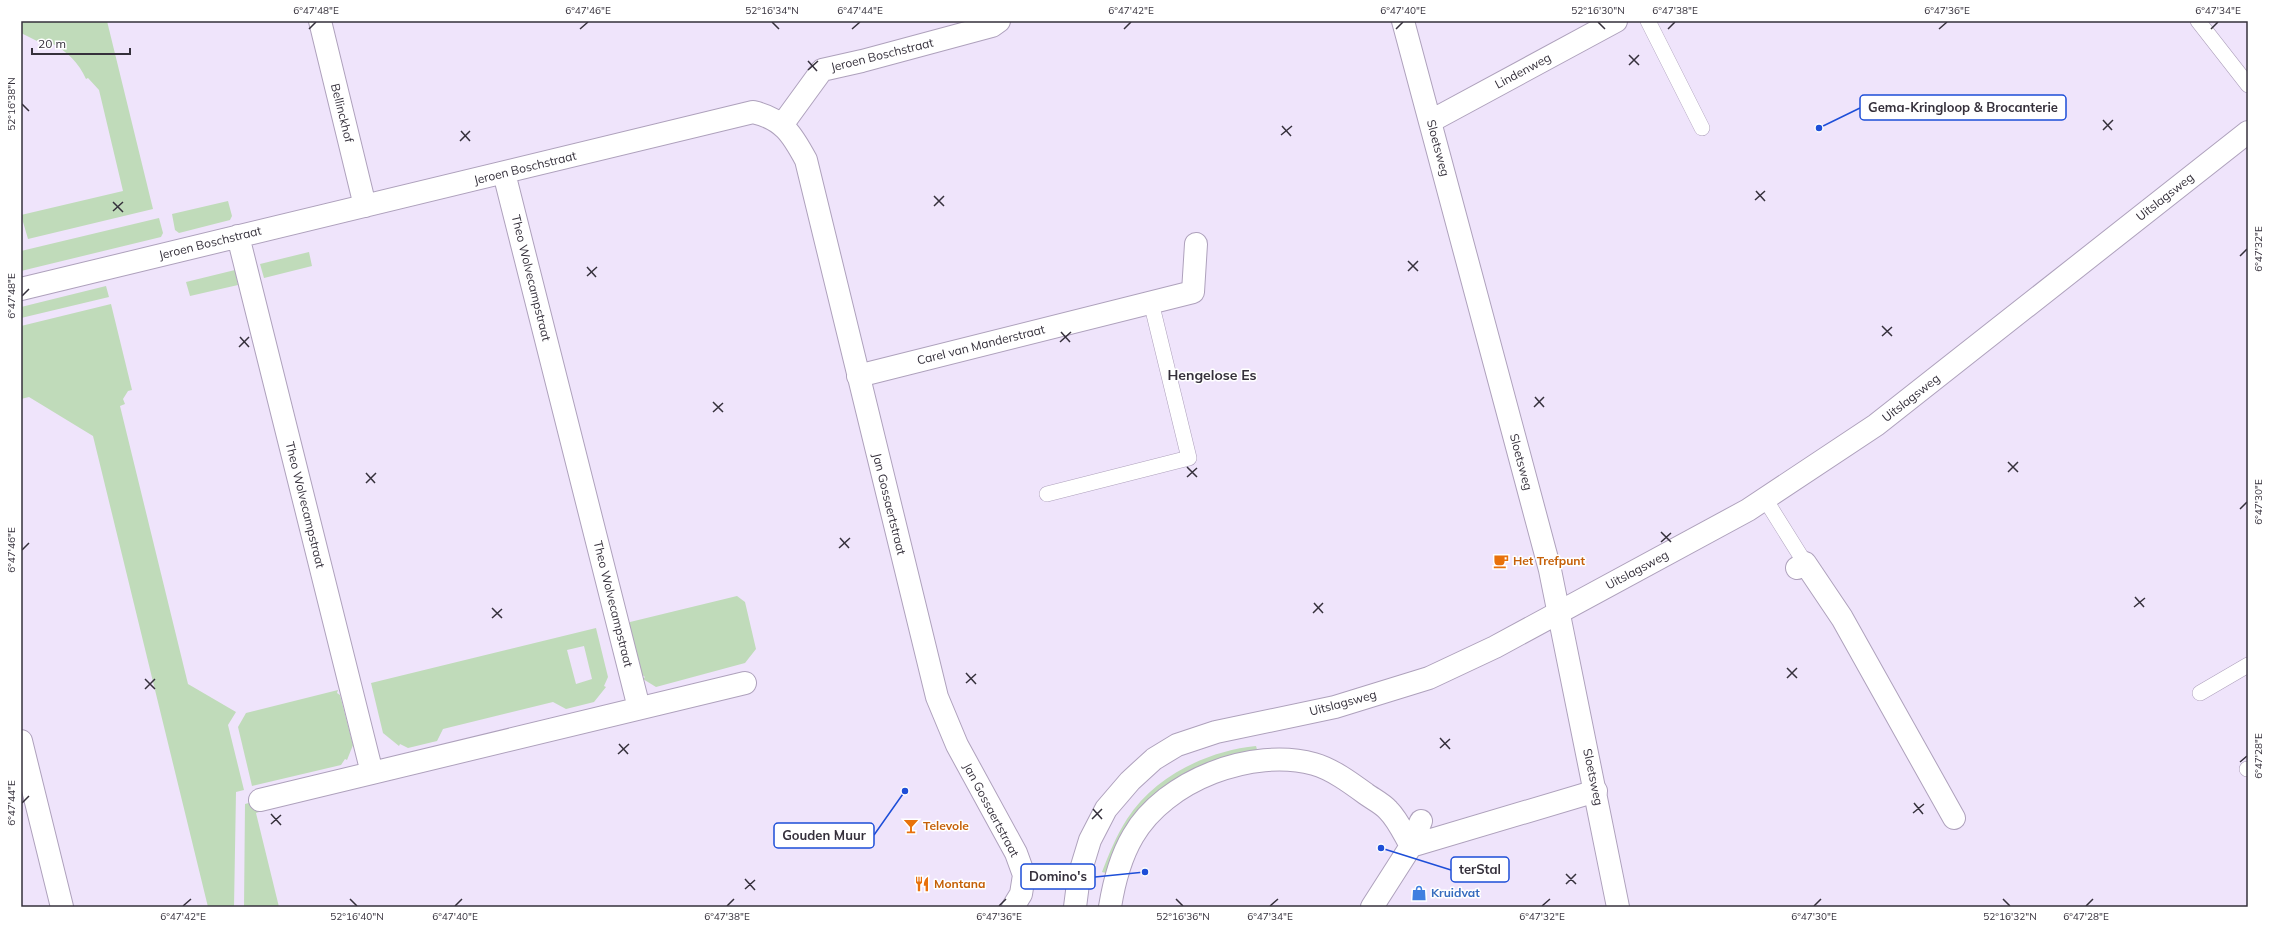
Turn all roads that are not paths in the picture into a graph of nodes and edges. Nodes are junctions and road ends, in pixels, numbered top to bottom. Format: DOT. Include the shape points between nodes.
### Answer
graph roads {
  1 [pos="320,21"];
  2 [pos="999,21"];
  3 [pos="1403,21"];
  4 [pos="1616,21"];
  5 [pos="1648,21"];
  6 [pos="2198,21"];
  7 [pos="2248,85"];
  8 [pos="1431,121"];
  9 [pos="782,124"];
  10 [pos="1702,128"];
  11 [pos="2248,132"];
  12 [pos="504,173"];
  13 [pos="365,206"];
  14 [pos="238,236"];
  15 [pos="1196,244"];
  16 [pos="21,289"];
  17 [pos="1151,302"];
  18 [pos="858,376"];
  19 [pos="1047,494"];
  20 [pos="1765,499"];
  21 [pos="1801,565"];
  22 [pos="1559,613"];
  23 [pos="2248,665"];
  24 [pos="745,683"];
  25 [pos="2200,693"];
  26 [pos="639,708"];
  27 [pos="21,741"];
  28 [pos="372,773"];
  29 [pos="1596,791"];
  30 [pos="260,800"];
  31 [pos="1954,818"];
  32 [pos="1421,821"];
  33 [pos="1411,846"];
  34 [pos="1024,875"];
  35 [pos="1079,876"];
  36 [pos="62,907"];
  37 [pos="1013,907"];
  38 [pos="1075,907"];
  39 [pos="1110,907"];
  40 [pos="1372,907"];
  41 [pos="1618,907"];
  1 -- 13 [label="street, Bellinckhof"];
  2 -- 9 [label="street, Jeroen Boschstraat" via="992,26 822,70"];
  3 -- 8 [label="street, Sloetsweg"];
  4 -- 8 [label="street, Lindenweg"];
  5 -- 10 [label="lane"];
  6 -- 7 [label="lane"];
  8 -- 22 [label="street, Sloetsweg" via="1550,570"];
  9 -- 12 [label="street, Jeroen Boschstraat" via="768,116 753,112"];
  9 -- 18 [label="street, Jan Gossaertstraat" via="796,141 806,160"];
  11 -- 20 [label="street, Uitslagsweg" via="1876,425"];
  12 -- 13 [label="street, Jeroen Boschstraat"];
  12 -- 26 [label="street, Theo Wolvecampstraat"];
  13 -- 14 [label="street, Jeroen Boschstraat"];
  14 -- 16 [label="street, Jeroen Boschstraat"];
  14 -- 28 [label="street, Theo Wolvecampstraat"];
  15 -- 17 [label="street, Carel van Manderstraat" via="1193,292"];
  17 -- 18 [label="street, Carel van Manderstraat"];
  17 -- 19 [label="lane" via="1189,458"];
  18 -- 34 [label="street, Jan Gossaertstraat" via="937,697 957,745 1016,853"];
  20 -- 21 [label="lane"];
  20 -- 22 [label="street, Uitslagsweg"];
  21 -- 31 [label="street" via="1849,631"];
  22 -- 29 [label="street, Sloetsweg"];
  22 -- 35 [label="street, Uitslagsweg" via="1429,678 1336,708 1216,732 1177,746 1154,759 1130,781 1106,809 1090,840"];
  23 -- 25 [label="lane"];
  24 -- 26 [label="street"];
  26 -- 28 [label="street"];
  27 -- 36 [label="street"];
  28 -- 30 [label="street"];
  29 -- 33 [label="street"];
  29 -- 41 [label="street, Sloetsweg"];
  32 -- 33 [label="street"];
  33 -- 39 [label="street" via="1388,810 1352,783 1321,767 1281,759 1250,763 1218,770 1188,783 1158,805 1130,842 1117,870"];
  33 -- 40 [label="street"];
  34 -- 35 [label="street"];
  34 -- 37 [label="street" via="1021,894"];
  35 -- 38 [label="street, Uitslagsweg"];
}
